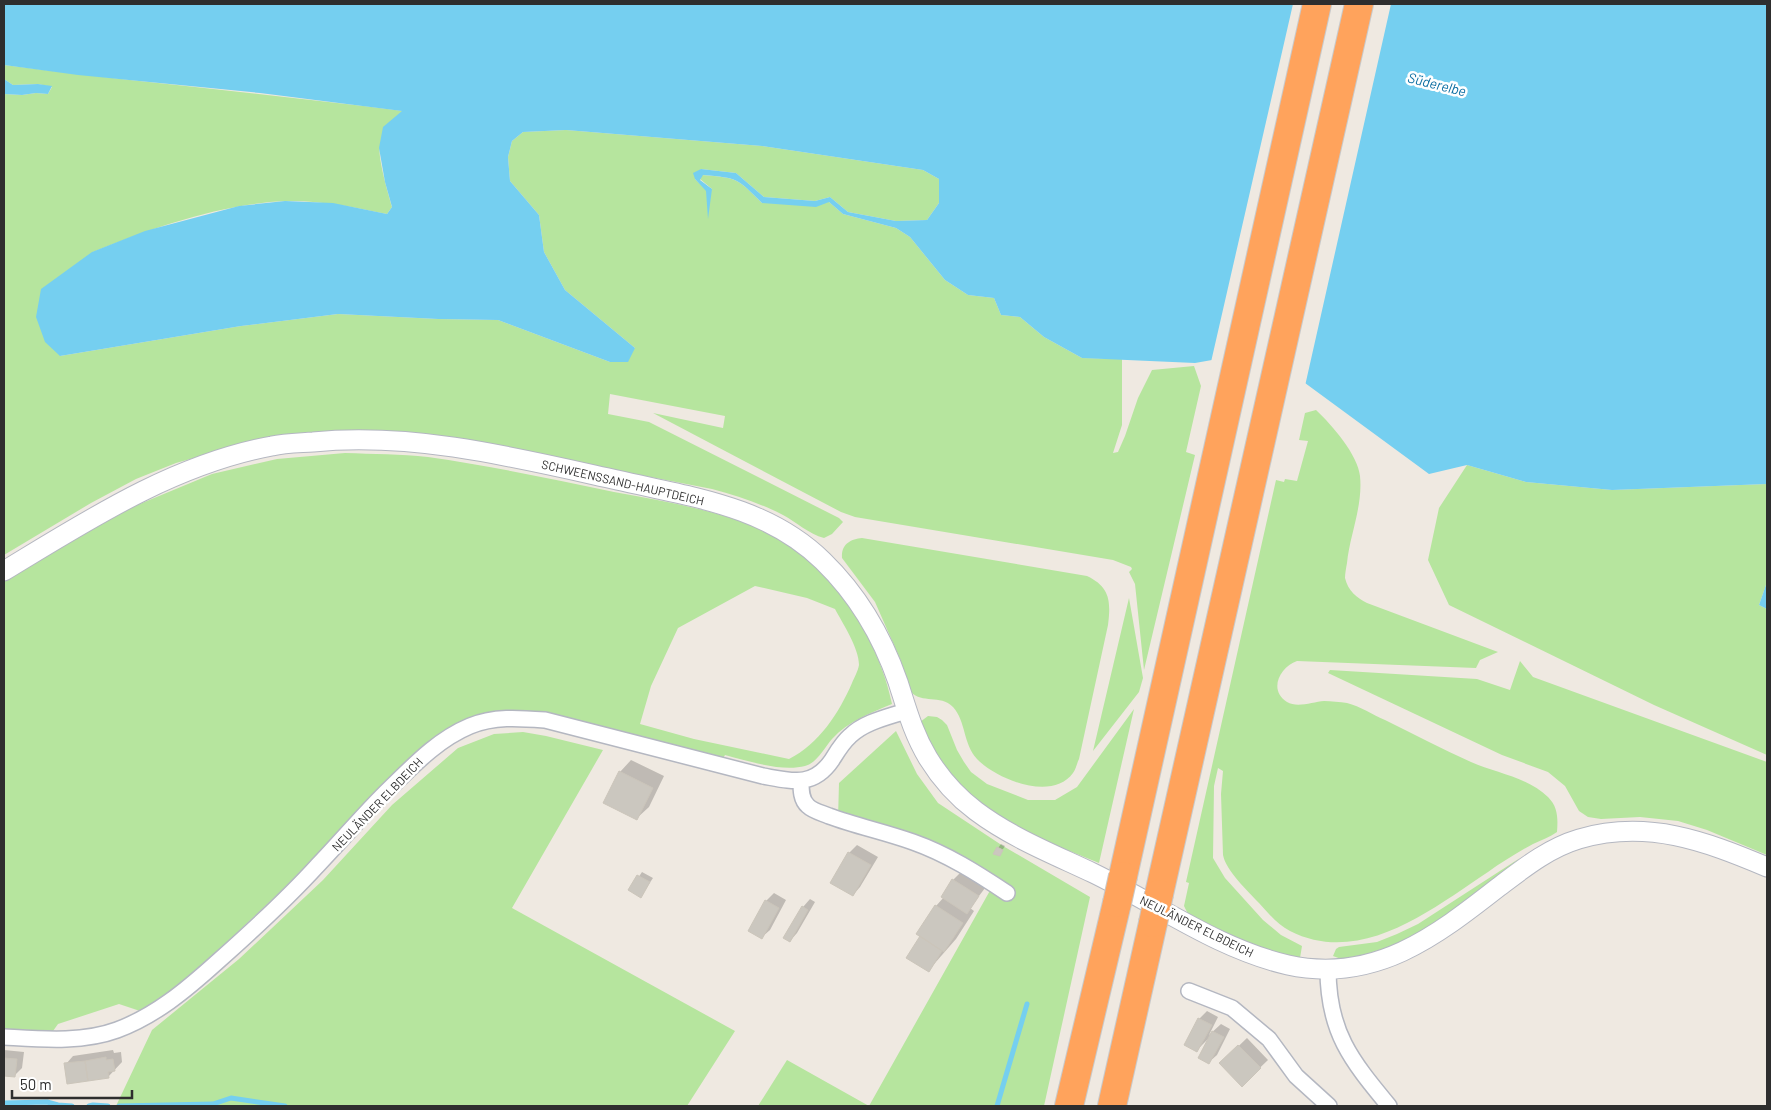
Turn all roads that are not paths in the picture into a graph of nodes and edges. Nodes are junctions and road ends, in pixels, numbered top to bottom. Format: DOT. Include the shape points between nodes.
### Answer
graph roads {
  1 [pos="1317,4"];
  2 [pos="1359,4"];
  3 [pos="4,571"];
  4 [pos="906,711"];
  5 [pos="801,781"];
  6 [pos="1767,867"];
  7 [pos="1096,874"];
  8 [pos="1007,893"];
  9 [pos="1328,969"];
  10 [pos="1189,991"];
  11 [pos="4,1037"];
  12 [pos="1069,1106"];
  13 [pos="1112,1106"];
  14 [pos="1330,1106"];
  15 [pos="1389,1106"];
  1 -- 12 [label="highway, bridge"];
  2 -- 13 [label="highway, bridge"];
  3 -- 4 [label="street, SCHWEENSSAND-HAUPTDEICH" via="92,517 206,463 273,445 326,440 427,443 536,462 715,503 760,517 822,559 851,591 872,622 887,654"];
  4 -- 5 [label="street" via="857,730 826,768 818,775"];
  4 -- 7 [label="street, SCHWEENSSAND-HAUPTDEICH" via="916,737 949,789 1008,833"];
  5 -- 8 [label="street" via="802,798 813,810 946,855"];
  5 -- 11 [label="street, NEULÄNDER ELBDEICH" via="763,776 545,720 514,718 470,726 421,758 297,887 170,1002 140,1021 91,1036 64,1039"];
  6 -- 9 [label="street, NEULÄNDER ELBDEICH" via="1697,840 1668,834 1640,831 1579,839 1532,862 1452,924 1418,945 1387,959"];
  7 -- 9 [label="street, NEULÄNDER ELBDEICH" via="1248,953 1287,964"];
  9 -- 15 [label="street" via="1328,991 1338,1033 1361,1071"];
  10 -- 14 [label="street" via="1232,1008 1269,1039 1296,1076"];
}
